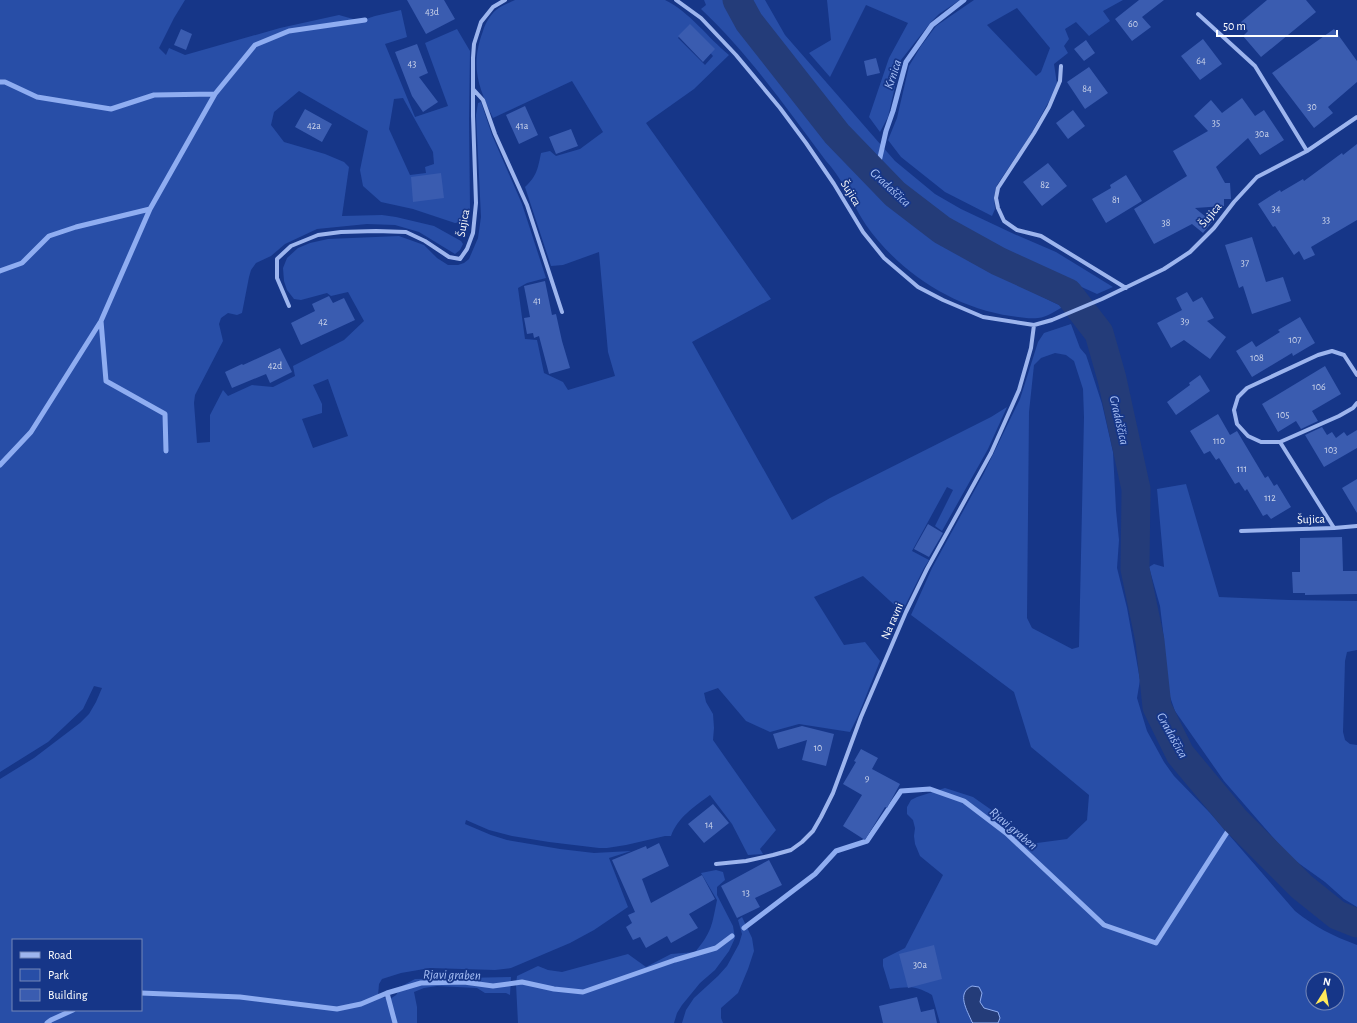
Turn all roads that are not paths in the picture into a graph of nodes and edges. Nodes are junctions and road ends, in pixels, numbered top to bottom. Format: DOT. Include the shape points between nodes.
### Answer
graph roads {
  1 [pos="505,0"];
  2 [pos="676,0"];
  3 [pos="1198,14"];
  4 [pos="1060,66"];
  5 [pos="473,89"];
  6 [pos="1357,117"];
  7 [pos="1307,151"];
  8 [pos="1126,288"];
  9 [pos="289,306"];
  10 [pos="562,312"];
  11 [pos="1034,325"];
  12 [pos="1357,375"];
  13 [pos="1357,403"];
  14 [pos="1280,442"];
  15 [pos="1357,526"];
  16 [pos="1334,528"];
  17 [pos="1241,531"];
  18 [pos="716,864"];
  1 -- 5 [label="street, Šujica" via="493,7 481,22 474,44"];
  2 -- 11 [label="street, Šujica" via="701,18 780,108 884,258 918,287 942,300 983,317"];
  3 -- 7 [label="street" via="1255,66"];
  4 -- 8 [label="street" via="1060,81 1049,107 998,188 998,208 1004,222 1016,230 1041,236"];
  5 -- 9 [label="street, Šujica" via="476,203 473,233 460,259 449,257 406,232 341,232 318,235 291,246 277,259 276,278"];
  5 -- 10 [label="street" via="483,100 495,134 527,205"];
  6 -- 7 [label="street, Šujica"];
  7 -- 8 [label="street, Šujica" via="1258,178 1190,252 1164,269"];
  8 -- 11 [label="street, Šujica" via="1052,320"];
  11 -- 18 [label="street, Na ravni" via="1019,390 991,452 906,612 861,717 833,793 818,822 802,842 791,850 746,861"];
  12 -- 14 [label="street" via="1344,355 1332,351 1247,388 1238,397 1234,410 1237,424 1248,436 1261,442"];
  13 -- 14 [label="street" via="1340,416"];
  14 -- 16 [label="street, Šujica"];
  15 -- 16 [label="street, Šujica"];
  16 -- 17 [label="street, Šujica"];
}
